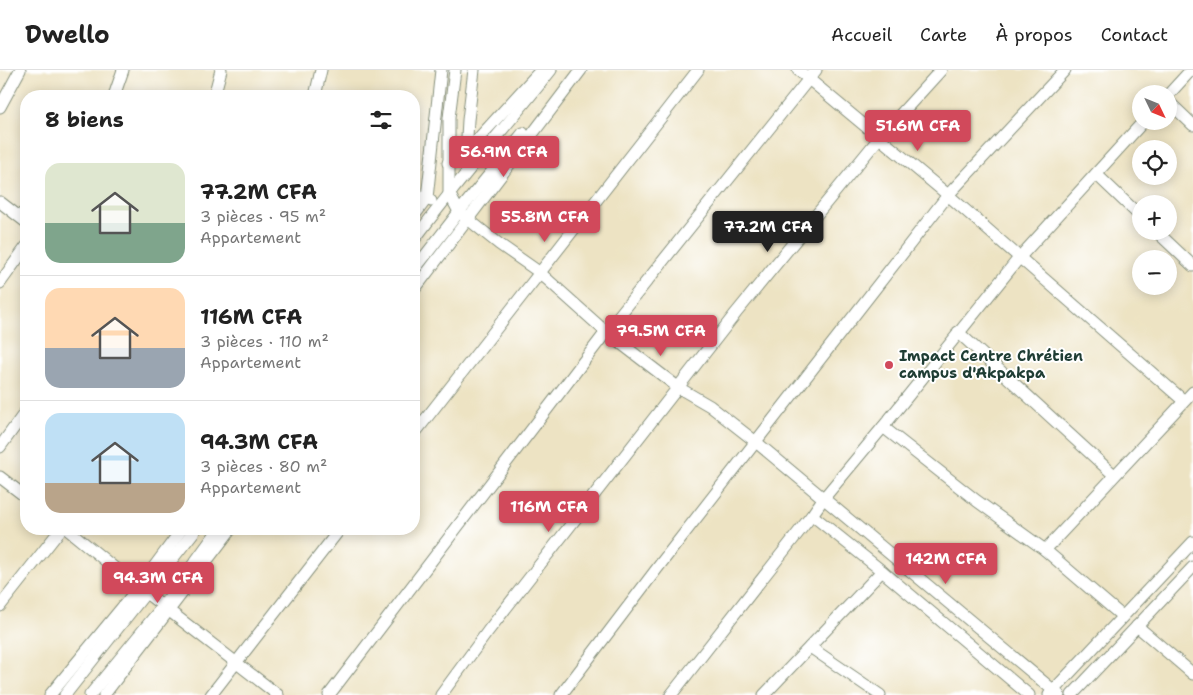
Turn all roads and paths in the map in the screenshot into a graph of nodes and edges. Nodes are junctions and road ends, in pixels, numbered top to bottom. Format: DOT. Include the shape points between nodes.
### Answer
graph roads {
  1 [pos="20,70"];
  2 [pos="123,70"];
  3 [pos="221,70"];
  4 [pos="321,70"];
  5 [pos="441,70"];
  6 [pos="455,70"];
  7 [pos="474,70"];
  8 [pos="541,70"];
  9 [pos="552,70"];
  10 [pos="573,70"];
  11 [pos="581,70"];
  12 [pos="698,70"];
  13 [pos="798,70"];
  14 [pos="941,70"];
  15 [pos="1065,70"];
  16 [pos="1191,70"];
  17 [pos="812,74"];
  18 [pos="1177,85"];
  19 [pos="116,90"];
  20 [pos="216,90"];
  21 [pos="316,90"];
  22 [pos="0,107"];
  23 [pos="1178,111"];
  24 [pos="1193,125"];
  25 [pos="1136,130"];
  26 [pos="880,137"];
  27 [pos="466,152"];
  28 [pos="448,163"];
  29 [pos="1096,174"];
  30 [pos="465,175"];
  31 [pos="449,193"];
  32 [pos="948,195"];
  33 [pos="420,196"];
  34 [pos="472,197"];
  35 [pos="427,198"];
  36 [pos="0,202"];
  37 [pos="438,206"];
  38 [pos="420,208"];
  39 [pos="1132,208"];
  40 [pos="463,215"];
  41 [pos="20,217"];
  42 [pos="420,232"];
  43 [pos="1166,240"];
  44 [pos="20,255"];
  45 [pos="1019,258"];
  46 [pos="420,263"];
  47 [pos="1193,266"];
  48 [pos="539,272"];
  49 [pos="420,281"];
  50 [pos="0,283"];
  51 [pos="606,332"];
  52 [pos="958,332"];
  53 [pos="679,388"];
  54 [pos="1193,392"];
  55 [pos="1184,401"];
  56 [pos="20,419"];
  57 [pos="420,426"];
  58 [pos="883,427"];
  59 [pos="756,442"];
  60 [pos="0,447"];
  61 [pos="1114,475"];
  62 [pos="0,477"];
  63 [pos="20,492"];
  64 [pos="822,499"];
  65 [pos="812,515"];
  66 [pos="56,535"];
  67 [pos="74,535"];
  68 [pos="178,535"];
  69 [pos="191,535"];
  70 [pos="215,535"];
  71 [pos="226,535"];
  72 [pos="335,535"];
  73 [pos="1193,542"];
  74 [pos="1045,550"];
  75 [pos="1193,567"];
  76 [pos="882,571"];
  77 [pos="143,590"];
  78 [pos="0,606"];
  79 [pos="166,608"];
  80 [pos="1122,616"];
  81 [pos="1137,626"];
  82 [pos="810,647"];
  83 [pos="237,663"];
  84 [pos="1193,674"];
  85 [pos="1054,694"];
  86 [pos="50,695"];
  87 [pos="65,695"];
  88 [pos="90,695"];
  89 [pos="104,695"];
  90 [pos="211,695"];
  91 [pos="278,695"];
  92 [pos="329,695"];
  93 [pos="441,695"];
  94 [pos="561,695"];
  95 [pos="671,695"];
  96 [pos="764,695"];
  97 [pos="880,695"];
  98 [pos="1029,695"];
  99 [pos="1072,695"];
  1 -- 22 [label="street"];
  2 -- 19 [label="street"];
  3 -- 20 [label="street"];
  4 -- 21 [label="street"];
  5 -- 35 [label="street"];
  6 -- 28 [label="street"];
  7 -- 27 [label="street"];
  8 -- 27 [label="street"];
  9 -- 30 [label="street"];
  10 -- 34 [label="street"];
  11 -- 40 [label="street"];
  12 -- 48 [label="street"];
  13 -- 17 [label="street"];
  14 -- 26 [label="street"];
  15 -- 32 [label="street"];
  16 -- 18 [label="street"];
  17 -- 26 [label="street"];
  17 -- 51 [label="street"];
  23 -- 24 [label="street"];
  25 -- 29 [label="street"];
  26 -- 32 [label="street"];
  26 -- 53 [label="street"];
  27 -- 28 [label="street"];
  27 -- 30 [label="street"];
  28 -- 31 [label="street"];
  29 -- 39 [label="street"];
  29 -- 45 [label="street"];
  30 -- 31 [label="street"];
  30 -- 34 [label="street"];
  31 -- 37 [label="street"];
  31 -- 40 [label="street"];
  32 -- 45 [label="street"];
  32 -- 59 [label="street"];
  33 -- 35 [label="street"];
  34 -- 40 [label="street"];
  35 -- 37 [label="street"];
  35 -- 38 [label="street"];
  36 -- 41 [label="street"];
  37 -- 42 [label="street"];
  40 -- 46 [label="street"];
  40 -- 48 [label="street"];
  40 -- 49 [label="street"];
  43 -- 47 [label="street"];
  44 -- 50 [label="street"];
  45 -- 52 [label="street"];
  45 -- 55 [label="street"];
  48 -- 51 [label="street"];
  48 -- 57 [label="street"];
  51 -- 53 [label="street"];
  51 -- 92 [label="street"];
  52 -- 58 [label="street"];
  52 -- 61 [label="street"];
  53 -- 59 [label="street" via="710,406"];
  53 -- 93 [label="street"];
  54 -- 55 [label="street"];
  55 -- 61 [label="street"];
  56 -- 60 [label="street"];
  58 -- 64 [label="street"];
  58 -- 74 [label="street" via="977,502"];
  59 -- 64 [label="street"];
  59 -- 94 [label="street"];
  61 -- 74 [label="street"];
  62 -- 63 [label="street"];
  64 -- 65 [label="street"];
  64 -- 85 [label="street"];
  65 -- 76 [label="street"];
  65 -- 95 [label="street"];
  66 -- 78 [label="street"];
  67 -- 77 [label="street"];
  68 -- 77 [label="street"];
  69 -- 77 [label="street"];
  70 -- 79 [label="street"];
  71 -- 79 [label="street"];
  72 -- 83 [label="street"];
  73 -- 80 [label="street"];
  74 -- 80 [label="street"];
  75 -- 81 [label="street"];
  76 -- 82 [label="street"];
  76 -- 98 [label="street"];
  77 -- 79 [label="street"];
  77 -- 86 [label="street"];
  77 -- 87 [label="street"];
  79 -- 83 [label="street"];
  79 -- 88 [label="street"];
  79 -- 89 [label="street"];
  80 -- 85 [label="street"];
  81 -- 84 [label="street"];
  81 -- 99 [label="street"];
  82 -- 96 [label="street"];
  82 -- 97 [label="street"];
  83 -- 90 [label="street"];
  83 -- 91 [label="street"];
}
